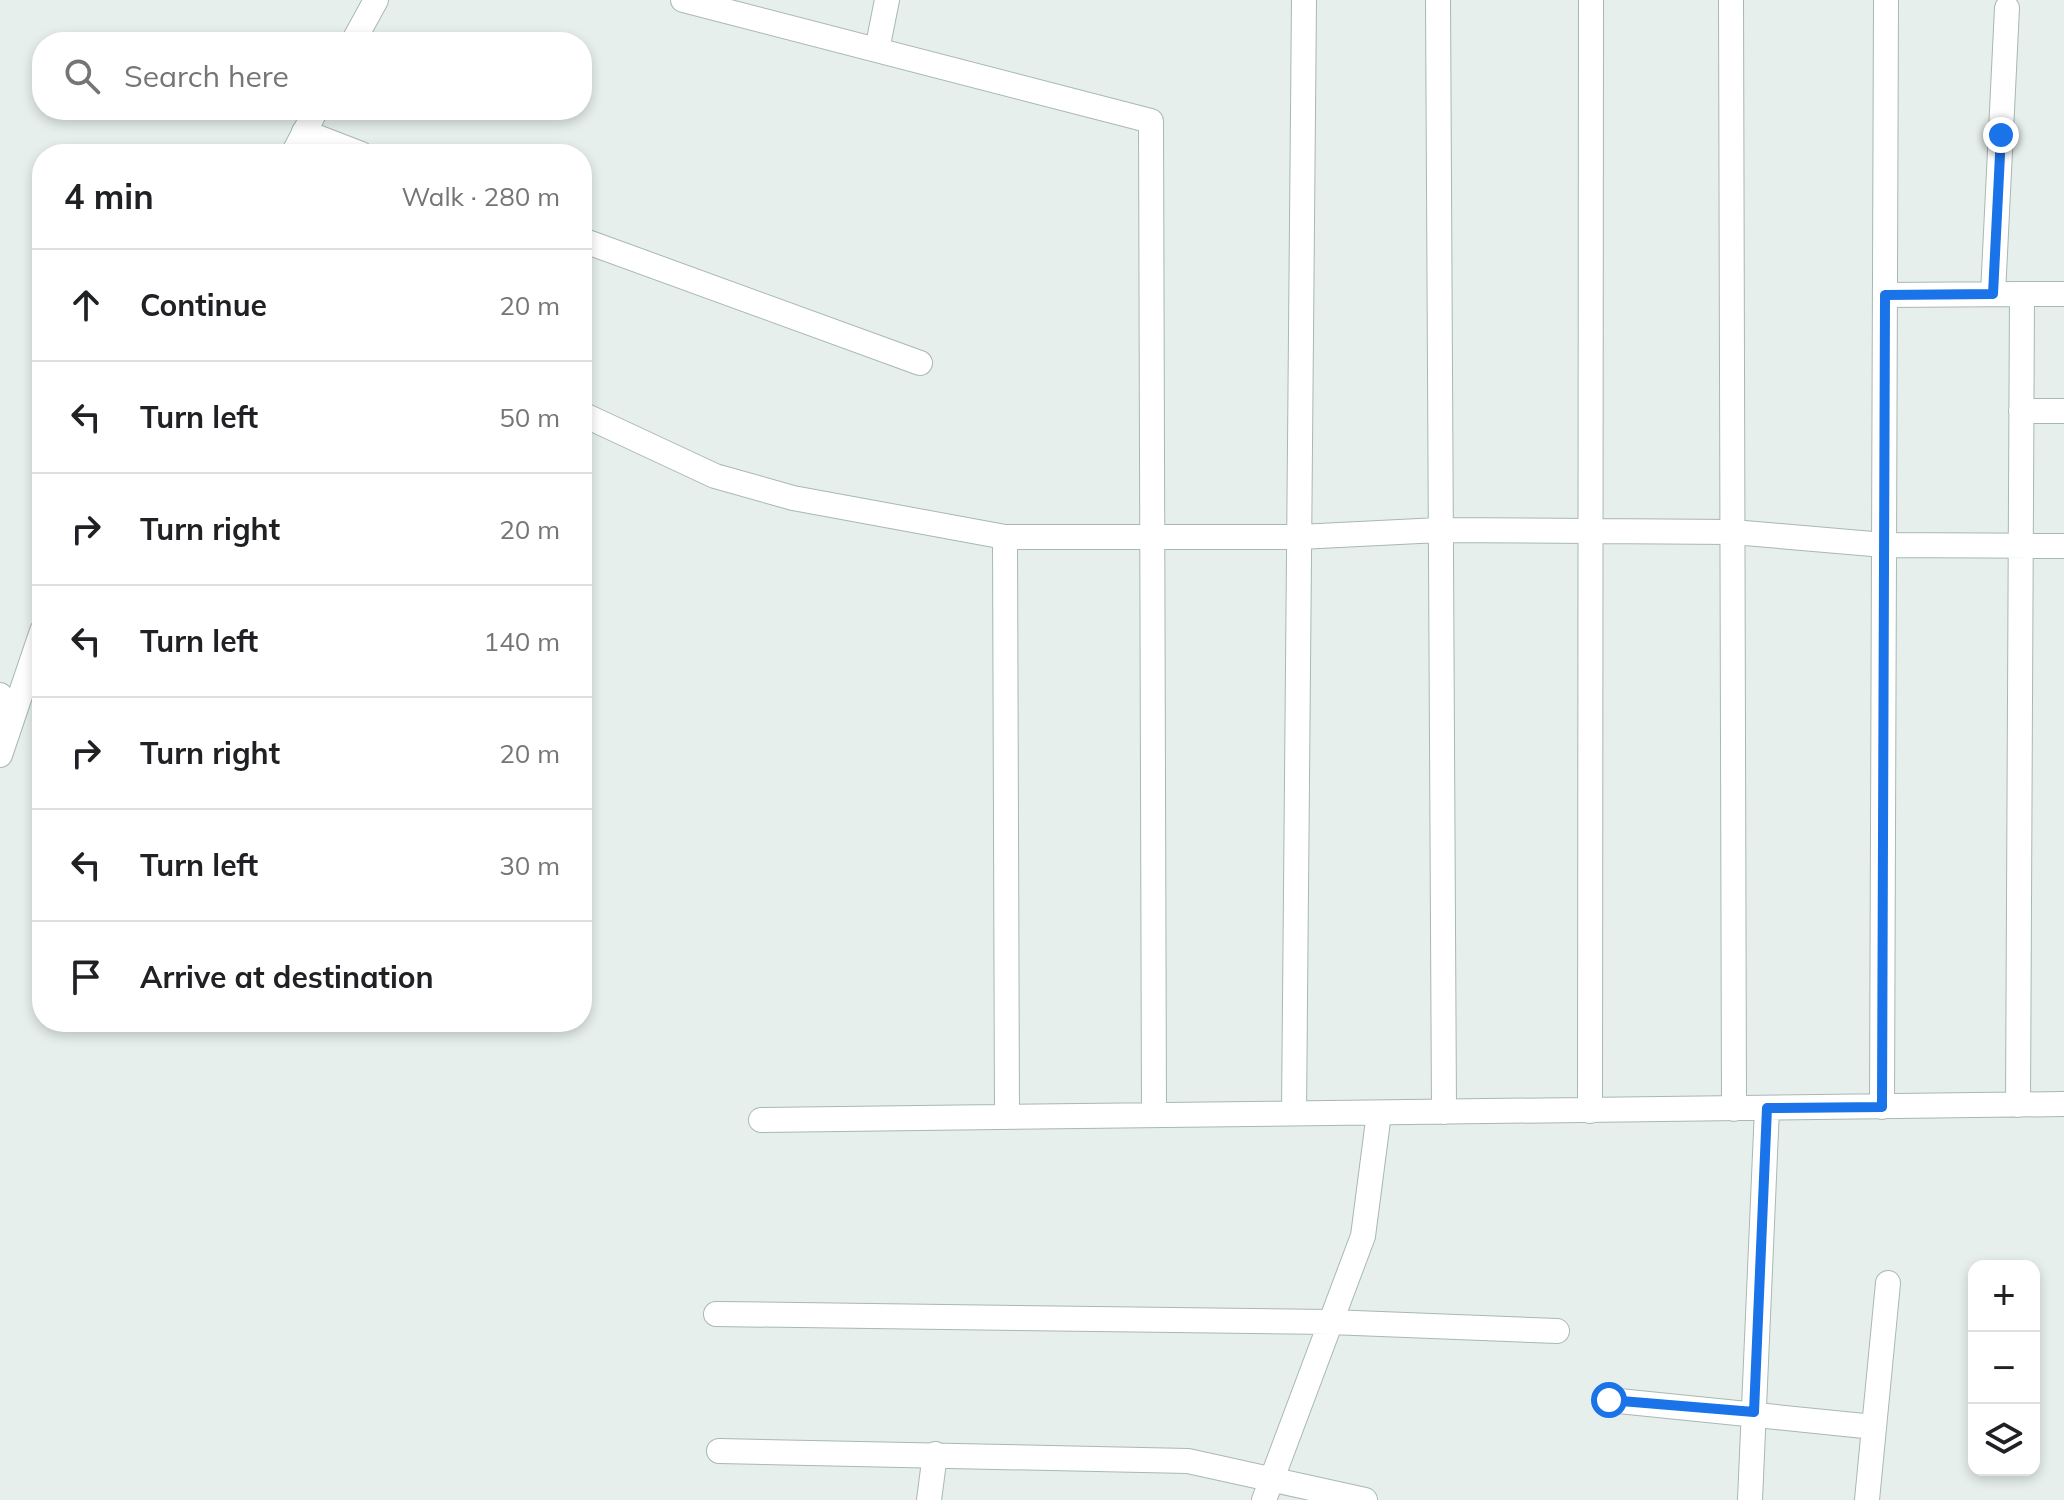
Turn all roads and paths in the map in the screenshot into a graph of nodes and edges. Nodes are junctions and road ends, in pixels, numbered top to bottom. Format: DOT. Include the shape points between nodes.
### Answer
graph roads {
  1 [pos="376,0"];
  2 [pos="683,0"];
  3 [pos="887,0"];
  4 [pos="1304,0"];
  5 [pos="1438,0"];
  6 [pos="1591,0"];
  7 [pos="1731,0"];
  8 [pos="1886,0"];
  9 [pos="2007,8"];
  10 [pos="358,32"];
  11 [pos="877,50"];
  12 [pos="311,120"];
  13 [pos="299,143"];
  14 [pos="592,244"];
  15 [pos="1993,294"];
  16 [pos="2022,294"];
  17 [pos="2064,294"];
  18 [pos="1885,295"];
  19 [pos="920,363"];
  20 [pos="2021,411"];
  21 [pos="2064,411"];
  22 [pos="592,419"];
  23 [pos="1439,530"];
  24 [pos="1733,532"];
  25 [pos="1590,533"];
  26 [pos="1150,535"];
  27 [pos="1005,537"];
  28 [pos="1299,537"];
  29 [pos="1884,545"];
  30 [pos="2020,546"];
  31 [pos="2064,546"];
  32 [pos="32,661"];
  33 [pos="0,695"];
  34 [pos="2,750"];
  35 [pos="2064,1104"];
  36 [pos="2018,1105"];
  37 [pos="1882,1107"];
  38 [pos="1767,1108"];
  39 [pos="1734,1109"];
  40 [pos="1590,1111"];
  41 [pos="1444,1112"];
  42 [pos="1294,1113"];
  43 [pos="1379,1113"];
  44 [pos="1154,1115"];
  45 [pos="1007,1117"];
  46 [pos="761,1120"];
  47 [pos="1888,1283"];
  48 [pos="716,1314"];
  49 [pos="1330,1322"];
  50 [pos="1557,1331"];
  51 [pos="1609,1400"];
  52 [pos="1754,1412"];
  53 [pos="1874,1427"];
  54 [pos="719,1451"];
  55 [pos="935,1454"];
  56 [pos="1268,1490"];
  57 [pos="929,1500"];
  58 [pos="1365,1500"];
  59 [pos="1750,1500"];
  60 [pos="1867,1500"];
  1 -- 10 [label="street"];
  2 -- 11 [label="street"];
  3 -- 11 [label="street"];
  4 -- 28 [label="street"];
  5 -- 23 [label="street"];
  6 -- 25 [label="street"];
  7 -- 24 [label="street"];
  8 -- 18 [label="street"];
  9 -- 15 [label="street"];
  11 -- 26 [label="street" via="1151,121"];
  12 -- 13 [label="street"];
  14 -- 19 [label="street"];
  15 -- 16 [label="street"];
  15 -- 18 [label="street"];
  16 -- 17 [label="street"];
  16 -- 20 [label="street"];
  18 -- 29 [label="street"];
  20 -- 21 [label="street"];
  20 -- 30 [label="street"];
  22 -- 27 [label="street" via="728,480 793,498"];
  23 -- 25 [label="street"];
  23 -- 28 [label="street"];
  23 -- 41 [label="street"];
  24 -- 25 [label="street"];
  24 -- 29 [label="street"];
  24 -- 39 [label="street"];
  25 -- 40 [label="street"];
  26 -- 27 [label="street"];
  26 -- 28 [label="street"];
  26 -- 44 [label="street"];
  27 -- 45 [label="street"];
  28 -- 42 [label="street"];
  29 -- 30 [label="street"];
  29 -- 37 [label="street"];
  30 -- 31 [label="street"];
  30 -- 36 [label="street"];
  32 -- 34 [label="street"];
  33 -- 34 [label="street"];
  35 -- 36 [label="street"];
  36 -- 37 [label="street"];
  37 -- 38 [label="street"];
  38 -- 39 [label="street"];
  38 -- 52 [label="street"];
  39 -- 40 [label="street"];
  40 -- 41 [label="street"];
  41 -- 43 [label="street"];
  42 -- 43 [label="street"];
  42 -- 44 [label="street"];
  43 -- 49 [label="street" via="1363,1236"];
  44 -- 45 [label="street"];
  45 -- 46 [label="street"];
  47 -- 53 [label="street"];
  48 -- 49 [label="street"];
  49 -- 50 [label="street"];
  49 -- 56 [label="street"];
  51 -- 52 [label="street"];
  52 -- 53 [label="street"];
  52 -- 59 [label="street"];
  53 -- 60 [label="street"];
  54 -- 55 [label="street"];
  55 -- 56 [label="street" via="1188,1461"];
  55 -- 57 [label="street"];
  56 -- 58 [label="street"];
}
